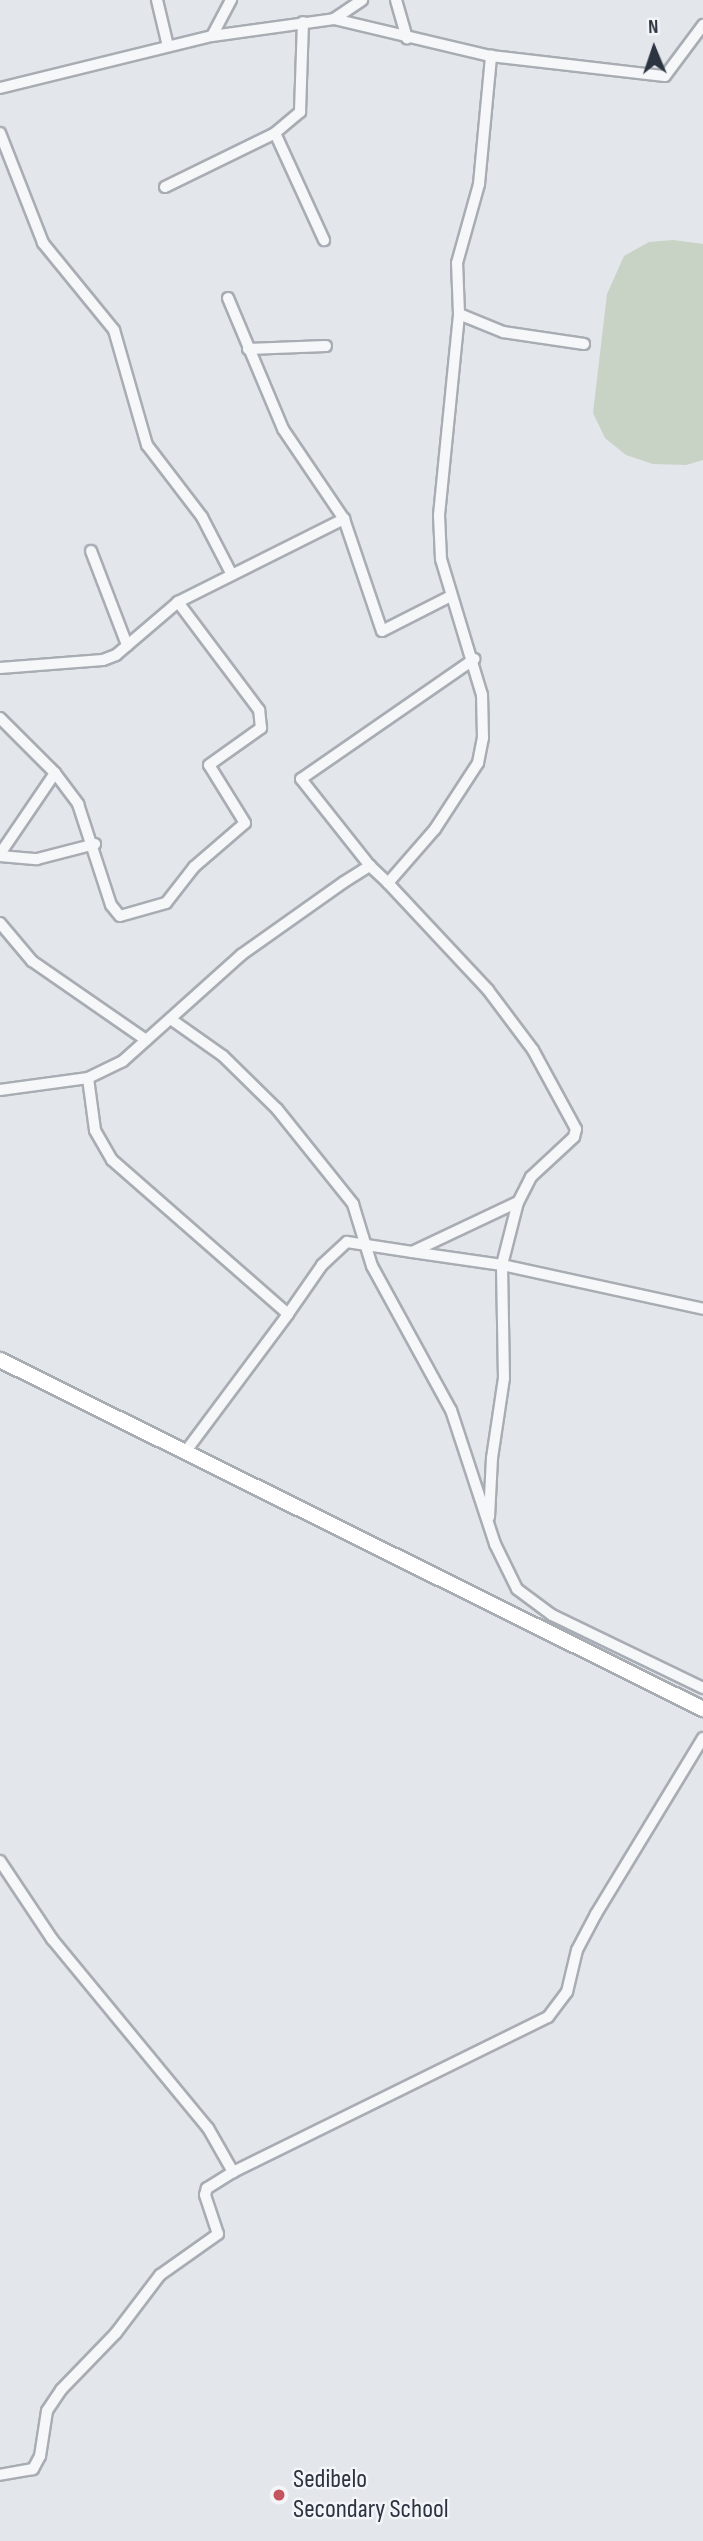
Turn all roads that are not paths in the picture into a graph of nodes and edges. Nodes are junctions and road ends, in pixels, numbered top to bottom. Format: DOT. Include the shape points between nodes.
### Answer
graph roads {
  1 [pos="157,0"];
  2 [pos="231,0"];
  3 [pos="362,0"];
  4 [pos="396,0"];
  5 [pos="334,19"];
  6 [pos="303,22"];
  7 [pos="703,24"];
  8 [pos="212,36"];
  9 [pos="407,38"];
  10 [pos="168,46"];
  11 [pos="491,56"];
  12 [pos="0,88"];
  13 [pos="0,133"];
  14 [pos="275,133"];
  15 [pos="165,187"];
  16 [pos="324,240"];
  17 [pos="228,298"];
  18 [pos="459,314"];
  19 [pos="584,344"];
  20 [pos="326,346"];
  21 [pos="248,349"];
  22 [pos="344,519"];
  23 [pos="91,551"];
  24 [pos="231,573"];
  25 [pos="451,596"];
  26 [pos="178,602"];
  27 [pos="128,646"];
  28 [pos="474,659"];
  29 [pos="0,668"];
  30 [pos="0,718"];
  31 [pos="55,773"];
  32 [pos="95,844"];
  33 [pos="0,855"];
  34 [pos="370,866"];
  35 [pos="388,883"];
  36 [pos="0,923"];
  37 [pos="172,1020"];
  38 [pos="146,1040"];
  39 [pos="88,1078"];
  40 [pos="0,1090"];
  41 [pos="518,1202"];
  42 [pos="365,1242"];
  43 [pos="412,1252"];
  44 [pos="502,1265"];
  45 [pos="703,1309"];
  46 [pos="288,1314"];
  47 [pos="0,1360"];
  48 [pos="186,1451"];
  49 [pos="489,1518"];
  50 [pos="703,1688"];
  51 [pos="703,1709"];
  52 [pos="703,1738"];
  53 [pos="0,1861"];
  54 [pos="233,2172"];
  55 [pos="0,2475"];
  1 -- 10 [label="street"];
  2 -- 8 [label="street"];
  3 -- 5 [label="street"];
  4 -- 9 [label="street"];
  5 -- 6 [label="street"];
  5 -- 9 [label="street"];
  6 -- 8 [label="street"];
  6 -- 14 [label="street" via="304,100 300,112"];
  7 -- 11 [label="street" via="665,76 607,73"];
  8 -- 10 [label="street"];
  9 -- 11 [label="street"];
  10 -- 12 [label="street"];
  11 -- 18 [label="street" via="479,184 457,263"];
  13 -- 24 [label="street" via="43,243 114,330 148,445 202,517"];
  14 -- 15 [label="street"];
  14 -- 16 [label="street"];
  17 -- 21 [label="street"];
  18 -- 19 [label="street" via="511,334"];
  18 -- 25 [label="street" via="439,515 441,559"];
  20 -- 21 [label="street"];
  21 -- 22 [label="street" via="292,447"];
  22 -- 24 [label="street"];
  22 -- 25 [label="street" via="382,631"];
  23 -- 27 [label="street"];
  24 -- 26 [label="street"];
  25 -- 28 [label="street"];
  26 -- 27 [label="street"];
  26 -- 32 [label="street" via="193,628 260,710 261,729 209,765 245,823 194,867 166,903 128,916 114,913"];
  27 -- 29 [label="street" via="103,660"];
  28 -- 34 [label="street" via="301,779"];
  28 -- 35 [label="street" via="483,719 478,763 454,804"];
  30 -- 31 [label="street"];
  31 -- 32 [label="street" via="74,794"];
  31 -- 33 [label="street"];
  32 -- 33 [label="street" via="37,859"];
  34 -- 35 [label="street"];
  34 -- 37 [label="street" via="241,955"];
  35 -- 41 [label="street" via="488,990 533,1050 576,1129 574,1137 540,1166"];
  36 -- 38 [label="street" via="33,961"];
  37 -- 38 [label="street"];
  37 -- 42 [label="street" via="216,1050 278,1109 352,1204"];
  38 -- 39 [label="street" via="123,1061"];
  39 -- 40 [label="street"];
  39 -- 46 [label="street" via="94,1130 112,1160"];
  41 -- 43 [label="street"];
  41 -- 44 [label="street"];
  42 -- 43 [label="street"];
  42 -- 46 [label="street" via="347,1242 334,1250"];
  42 -- 49 [label="street" via="372,1266 451,1410"];
  43 -- 44 [label="street"];
  44 -- 45 [label="street"];
  44 -- 49 [label="street" via="504,1378"];
  46 -- 48 [label="street"];
  47 -- 48 [label="main road"];
  48 -- 51 [label="main road"];
  49 -- 50 [label="street" via="503,1565 531,1603"];
  52 -- 54 [label="street" via="596,1914 577,1951 567,1992 548,2017"];
  53 -- 54 [label="street" via="52,1939 208,2128"];
  54 -- 55 [label="street" via="207,2188 205,2195 218,2234 160,2275 116,2333 61,2390 47,2411 40,2456 33,2469"];
}
